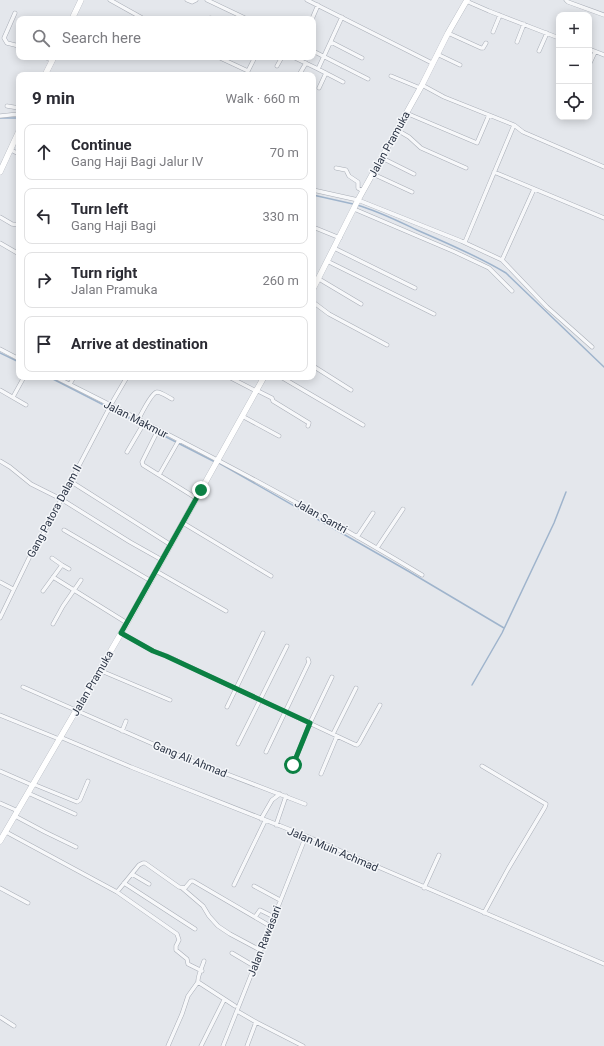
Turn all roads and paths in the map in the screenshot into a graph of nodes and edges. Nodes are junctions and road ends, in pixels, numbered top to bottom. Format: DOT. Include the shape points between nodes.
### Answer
graph roads {
  1 [pos="81,0"];
  2 [pos="110,0"];
  3 [pos="186,0"];
  4 [pos="196,0"];
  5 [pos="207,0"];
  6 [pos="307,0"];
  7 [pos="466,0"];
  8 [pos="566,0"];
  9 [pos="318,5"];
  10 [pos="15,13"];
  11 [pos="500,15"];
  12 [pos="604,15"];
  13 [pos="73,16"];
  14 [pos="139,16"];
  15 [pos="241,16"];
  16 [pos="313,16"];
  17 [pos="342,17"];
  18 [pos="524,24"];
  19 [pos="493,32"];
  20 [pos="448,33"];
  21 [pos="547,33"];
  22 [pos="556,37"];
  23 [pos="330,42"];
  24 [pos="486,42"];
  25 [pos="517,42"];
  26 [pos="16,45"];
  27 [pos="539,51"];
  28 [pos="592,51"];
  29 [pos="316,52"];
  30 [pos="595,52"];
  31 [pos="437,54"];
  32 [pos="604,55"];
  33 [pos="324,56"];
  34 [pos="362,58"];
  35 [pos="592,58"];
  36 [pos="52,60"];
  37 [pos="224,60"];
  38 [pos="254,60"];
  39 [pos="280,60"];
  40 [pos="300,60"];
  41 [pos="306,63"];
  42 [pos="432,63"];
  43 [pos="277,66"];
  44 [pos="460,66"];
  45 [pos="318,69"];
  46 [pos="46,72"];
  47 [pos="301,72"];
  48 [pos="326,73"];
  49 [pos="391,76"];
  50 [pos="368,79"];
  51 [pos="343,82"];
  52 [pos="421,87"];
  53 [pos="319,88"];
  54 [pos="7,106"];
  55 [pos="16,108"];
  56 [pos="406,113"];
  57 [pos="16,114"];
  58 [pos="489,115"];
  59 [pos="0,116"];
  60 [pos="514,125"];
  61 [pos="397,130"];
  62 [pos="16,138"];
  63 [pos="11,150"];
  64 [pos="16,152"];
  65 [pos="382,158"];
  66 [pos="604,167"];
  67 [pos="336,168"];
  68 [pos="466,168"];
  69 [pos="0,172"];
  70 [pos="494,172"];
  71 [pos="373,174"];
  72 [pos="414,174"];
  73 [pos="534,189"];
  74 [pos="316,191"];
  75 [pos="363,191"];
  76 [pos="412,192"];
  77 [pos="358,200"];
  78 [pos="354,209"];
  79 [pos="0,217"];
  80 [pos="604,218"];
  81 [pos="16,225"];
  82 [pos="316,228"];
  83 [pos="340,238"];
  84 [pos="464,242"];
  85 [pos="0,243"];
  86 [pos="334,248"];
  87 [pos="16,252"];
  88 [pos="502,260"];
  89 [pos="327,261"];
  90 [pos="319,279"];
  91 [pos="316,284"];
  92 [pos="414,288"];
  93 [pos="512,291"];
  94 [pos="316,304"];
  95 [pos="361,304"];
  96 [pos="434,314"];
  97 [pos="387,345"];
  98 [pos="592,347"];
  99 [pos="0,349"];
  100 [pos="16,357"];
  101 [pos="316,368"];
  102 [pos="22,380"];
  103 [pos="61,380"];
  104 [pos="72,380"];
  105 [pos="125,380"];
  106 [pos="235,380"];
  107 [pos="262,380"];
  108 [pos="286,380"];
  109 [pos="70,384"];
  110 [pos="0,390"];
  111 [pos="351,390"];
  112 [pos="256,391"];
  113 [pos="13,397"];
  114 [pos="172,399"];
  115 [pos="26,405"];
  116 [pos="109,407"];
  117 [pos="242,416"];
  118 [pos="138,420"];
  119 [pos="143,424"];
  120 [pos="363,425"];
  121 [pos="308,426"];
  122 [pos="157,431"];
  123 [pos="279,436"];
  124 [pos="178,442"];
  125 [pos="127,452"];
  126 [pos="218,459"];
  127 [pos="0,461"];
  128 [pos="159,475"];
  129 [pos="70,481"];
  130 [pos="196,498"];
  131 [pos="61,499"];
  132 [pos="403,509"];
  133 [pos="373,514"];
  134 [pos="183,523"];
  135 [pos="64,530"];
  136 [pos="357,537"];
  137 [pos="171,545"];
  138 [pos="378,548"];
  139 [pos="52,558"];
  140 [pos="162,560"];
  141 [pos="62,565"];
  142 [pos="69,569"];
  143 [pos="156,571"];
  144 [pos="422,575"];
  145 [pos="271,576"];
  146 [pos="53,577"];
  147 [pos="81,580"];
  148 [pos="151,581"];
  149 [pos="0,582"];
  150 [pos="13,589"];
  151 [pos="74,590"];
  152 [pos="43,592"];
  153 [pos="226,611"];
  154 [pos="0,618"];
  155 [pos="127,623"];
  156 [pos="53,624"];
  157 [pos="121,633"];
  158 [pos="263,633"];
  159 [pos="286,646"];
  160 [pos="308,659"];
  161 [pos="99,670"];
  162 [pos="332,677"];
  163 [pos="23,687"];
  164 [pos="236,688"];
  165 [pos="356,688"];
  166 [pos="170,700"];
  167 [pos="259,700"];
  168 [pos="380,705"];
  169 [pos="228,707"];
  170 [pos="76,711"];
  171 [pos="285,712"];
  172 [pos="0,715"];
  173 [pos="126,720"];
  174 [pos="310,723"];
  175 [pos="122,731"];
  176 [pos="335,735"];
  177 [pos="59,738"];
  178 [pos="238,744"];
  179 [pos="266,752"];
  180 [pos="293,765"];
  181 [pos="482,766"];
  182 [pos="0,771"];
  183 [pos="321,774"];
  184 [pos="88,781"];
  185 [pos="32,784"];
  186 [pos="28,793"];
  187 [pos="280,794"];
  188 [pos="286,796"];
  189 [pos="0,803"];
  190 [pos="305,804"];
  191 [pos="17,814"];
  192 [pos="75,814"];
  193 [pos="263,820"];
  194 [pos="276,825"];
  195 [pos="6,832"];
  196 [pos="306,836"];
  197 [pos="0,839"];
  198 [pos="76,847"];
  199 [pos="439,854"];
  200 [pos="132,874"];
  201 [pos="124,883"];
  202 [pos="149,884"];
  203 [pos="234,885"];
  204 [pos="254,886"];
  205 [pos="181,887"];
  206 [pos="0,888"];
  207 [pos="424,888"];
  208 [pos="117,892"];
  209 [pos="280,900"];
  210 [pos="28,903"];
  211 [pos="484,913"];
  212 [pos="274,916"];
  213 [pos="255,917"];
  214 [pos="270,926"];
  215 [pos="195,929"];
  216 [pos="260,950"];
  217 [pos="232,953"];
  218 [pos="204,961"];
  219 [pos="604,964"];
  220 [pos="254,966"];
  221 [pos="202,971"];
  222 [pos="198,982"];
  223 [pos="224,1000"];
  224 [pos="235,1006"];
  225 [pos="237,1011"];
  226 [pos="0,1016"];
  227 [pos="256,1022"];
  228 [pos="14,1026"];
  229 [pos="168,1046"];
  230 [pos="201,1046"];
  231 [pos="223,1046"];
  232 [pos="247,1046"];
  233 [pos="303,1046"];
  1 -- 13 [label="street"];
  2 -- 14 [label="street"];
  3 -- 4 [label="street"];
  5 -- 15 [label="street"];
  6 -- 9 [label="street"];
  7 -- 11 [label="street"];
  7 -- 20 [label="street, Jalan Pramuka"];
  8 -- 12 [label="street"];
  9 -- 16 [label="street"];
  9 -- 17 [label="street"];
  10 -- 26 [label="street" via="4,38 7,43"];
  11 -- 18 [label="street"];
  11 -- 19 [label="street"];
  17 -- 23 [label="street"];
  17 -- 42 [label="street"];
  18 -- 21 [label="street"];
  18 -- 25 [label="street"];
  20 -- 24 [label="street" via="481,48"];
  20 -- 31 [label="street, Jalan Pramuka"];
  21 -- 22 [label="street"];
  21 -- 27 [label="street"];
  23 -- 33 [label="street"];
  23 -- 34 [label="street"];
  28 -- 30 [label="street"];
  29 -- 33 [label="street"];
  30 -- 32 [label="street"];
  30 -- 35 [label="street"];
  31 -- 42 [label="street, Jalan Pramuka"];
  31 -- 44 [label="street"];
  33 -- 45 [label="street"];
  33 -- 50 [label="street"];
  36 -- 46 [label="street"];
  37 -- 38 [label="street" via="248,71"];
  39 -- 43 [label="street"];
  40 -- 41 [label="street"];
  41 -- 45 [label="street"];
  41 -- 47 [label="street"];
  42 -- 52 [label="street, Jalan Pramuka"];
  45 -- 48 [label="street"];
  48 -- 51 [label="street"];
  48 -- 53 [label="street"];
  49 -- 52 [label="street"];
  52 -- 56 [label="street, Jalan Pramuka"];
  52 -- 58 [label="street"];
  54 -- 55 [label="street"];
  56 -- 58 [label="street" via="477,143"];
  56 -- 61 [label="street, Jalan Pramuka"];
  57 -- 59 [label="street"];
  58 -- 60 [label="street"];
  60 -- 66 [label="street" via="523,132"];
  60 -- 70 [label="street"];
  61 -- 65 [label="street, Jalan Pramuka"];
  61 -- 68 [label="street" via="421,148"];
  62 -- 63 [label="street"];
  63 -- 64 [label="street"];
  63 -- 69 [label="street"];
  65 -- 71 [label="street, Jalan Pramuka"];
  65 -- 72 [label="street"];
  67 -- 75 [label="street" via="346,170"];
  70 -- 73 [label="street"];
  70 -- 84 [label="street"];
  71 -- 75 [label="street, Jalan Pramuka"];
  71 -- 76 [label="street"];
  73 -- 80 [label="street"];
  73 -- 88 [label="street"];
  74 -- 77 [label="street"];
  75 -- 77 [label="street, Jalan Pramuka"];
  77 -- 78 [label="street, Jalan Pramuka"];
  77 -- 84 [label="street"];
  78 -- 83 [label="street, Jalan Pramuka"];
  78 -- 93 [label="street" via="489,268"];
  79 -- 81 [label="street"];
  82 -- 83 [label="street"];
  83 -- 86 [label="street, Jalan Pramuka"];
  84 -- 88 [label="street"];
  85 -- 87 [label="street"];
  86 -- 89 [label="street, Jalan Pramuka"];
  86 -- 92 [label="street"];
  88 -- 98 [label="street" via="547,307"];
  89 -- 90 [label="street, Jalan Pramuka"];
  89 -- 96 [label="street"];
  90 -- 91 [label="street, Jalan Pramuka"];
  90 -- 95 [label="street"];
  94 -- 97 [label="street"];
  99 -- 100 [label="street"];
  101 -- 111 [label="street"];
  102 -- 113 [label="street"];
  103 -- 109 [label="street, Jalan Makmur"];
  104 -- 109 [label="street"];
  105 -- 116 [label="street, Gang Patora Dalam II"];
  106 -- 112 [label="street"];
  107 -- 112 [label="street, Jalan Pramuka"];
  108 -- 120 [label="street"];
  109 -- 116 [label="street, Jalan Makmur"];
  110 -- 113 [label="street"];
  112 -- 117 [label="street, Jalan Pramuka"];
  112 -- 121 [label="street" via="272,398 309,423"];
  113 -- 115 [label="street"];
  114 -- 118 [label="street" via="156,392"];
  116 -- 118 [label="street, Jalan Makmur"];
  116 -- 129 [label="street, Gang Patora Dalam II"];
  117 -- 123 [label="street"];
  117 -- 126 [label="street, Jalan Pramuka"];
  118 -- 119 [label="street, Jalan Makmur"];
  119 -- 122 [label="street, Jalan Makmur"];
  119 -- 125 [label="street"];
  122 -- 124 [label="street, Jalan Makmur"];
  122 -- 128 [label="street" via="142,462 146,468"];
  124 -- 126 [label="street, Jalan Makmur"];
  124 -- 128 [label="street"];
  126 -- 130 [label="street, Jalan Pramuka"];
  126 -- 136 [label="street, Jalan Santri"];
  127 -- 131 [label="street" via="31,484"];
  128 -- 130 [label="street"];
  129 -- 131 [label="street, Gang Patora Dalam II"];
  129 -- 137 [label="street"];
  130 -- 134 [label="street, Jalan Pramuka"];
  131 -- 140 [label="street"];
  131 -- 150 [label="street, Gang Patora Dalam II"];
  132 -- 138 [label="street"];
  133 -- 136 [label="street"];
  134 -- 137 [label="street, Jalan Pramuka"];
  134 -- 145 [label="street"];
  135 -- 148 [label="street"];
  136 -- 138 [label="street, Jalan Santri"];
  137 -- 140 [label="street, Jalan Pramuka"];
  138 -- 144 [label="street, Jalan Santri"];
  139 -- 141 [label="street"];
  140 -- 143 [label="street, Jalan Pramuka"];
  141 -- 142 [label="street"];
  141 -- 146 [label="street"];
  143 -- 148 [label="street, Jalan Pramuka"];
  143 -- 153 [label="street"];
  146 -- 151 [label="street"];
  146 -- 152 [label="street"];
  147 -- 151 [label="street"];
  148 -- 155 [label="street, Jalan Pramuka"];
  149 -- 150 [label="street"];
  150 -- 154 [label="street, Gang Patora Dalam II"];
  151 -- 155 [label="street"];
  151 -- 156 [label="street"];
  155 -- 157 [label="street, Jalan Pramuka"];
  157 -- 161 [label="street, Jalan Pramuka"];
  157 -- 164 [label="street" via="153,651"];
  158 -- 164 [label="street"];
  159 -- 167 [label="street"];
  160 -- 171 [label="street" via="309,662"];
  161 -- 166 [label="street"];
  161 -- 170 [label="street, Jalan Pramuka"];
  162 -- 174 [label="street"];
  163 -- 170 [label="street, Gang Ali Ahmad"];
  164 -- 167 [label="street"];
  164 -- 169 [label="street"];
  165 -- 176 [label="street"];
  167 -- 171 [label="street"];
  167 -- 178 [label="street"];
  168 -- 176 [label="street" via="360,743 357,745"];
  170 -- 175 [label="street, Gang Ali Ahmad"];
  170 -- 177 [label="street, Jalan Pramuka"];
  171 -- 174 [label="street"];
  171 -- 179 [label="street"];
  172 -- 177 [label="street, Jalan Muin Achmad"];
  173 -- 175 [label="street"];
  174 -- 176 [label="street"];
  174 -- 180 [label="street"];
  175 -- 187 [label="street, Gang Ali Ahmad"];
  176 -- 183 [label="street"];
  177 -- 185 [label="street, Jalan Pramuka"];
  177 -- 193 [label="street, Jalan Muin Achmad"];
  181 -- 211 [label="street" via="546,804"];
  182 -- 185 [label="street"];
  184 -- 185 [label="street" via="77,802"];
  185 -- 186 [label="street, Jalan Pramuka"];
  186 -- 191 [label="street, Jalan Pramuka"];
  186 -- 192 [label="street"];
  187 -- 188 [label="street, Gang Ali Ahmad"];
  187 -- 193 [label="street" via="272,800"];
  188 -- 190 [label="street, Gang Ali Ahmad"];
  188 -- 194 [label="street"];
  189 -- 191 [label="street"];
  191 -- 195 [label="street, Jalan Pramuka"];
  191 -- 198 [label="street" via="45,832"];
  193 -- 194 [label="street, Jalan Muin Achmad"];
  193 -- 203 [label="street"];
  194 -- 196 [label="street, Jalan Muin Achmad"];
  195 -- 197 [label="street, Jalan Pramuka"];
  195 -- 208 [label="street"];
  196 -- 207 [label="street, Jalan Muin Achmad"];
  196 -- 209 [label="street, Jalan Rawasari"];
  199 -- 207 [label="street"];
  200 -- 201 [label="street"];
  200 -- 202 [label="street"];
  200 -- 205 [label="street" via="141,863 145,863"];
  201 -- 208 [label="street"];
  201 -- 215 [label="street"];
  204 -- 209 [label="street"];
  205 -- 213 [label="street" via="185,888 193,881"];
  205 -- 216 [label="street" via="203,906 218,926"];
  206 -- 210 [label="street"];
  207 -- 211 [label="street, Jalan Muin Achmad"];
  208 -- 221 [label="street" via="177,934 179,940 176,950 185,956 188,964"];
  209 -- 212 [label="street, Jalan Rawasari"];
  211 -- 219 [label="street, Jalan Muin Achmad"];
  212 -- 213 [label="street" via="260,910"];
  212 -- 214 [label="street, Jalan Rawasari"];
  213 -- 214 [label="street"];
  214 -- 216 [label="street, Jalan Rawasari"];
  216 -- 220 [label="street, Jalan Rawasari"];
  217 -- 220 [label="street"];
  218 -- 221 [label="street"];
  220 -- 225 [label="street, Jalan Rawasari"];
  221 -- 222 [label="street"];
  222 -- 223 [label="street"];
  222 -- 229 [label="street" via="188,996"];
  223 -- 224 [label="street"];
  223 -- 230 [label="street"];
  225 -- 227 [label="street"];
  225 -- 231 [label="street, Jalan Rawasari"];
  226 -- 228 [label="street"];
  227 -- 232 [label="street"];
  227 -- 233 [label="street" via="292,1043"];
}
